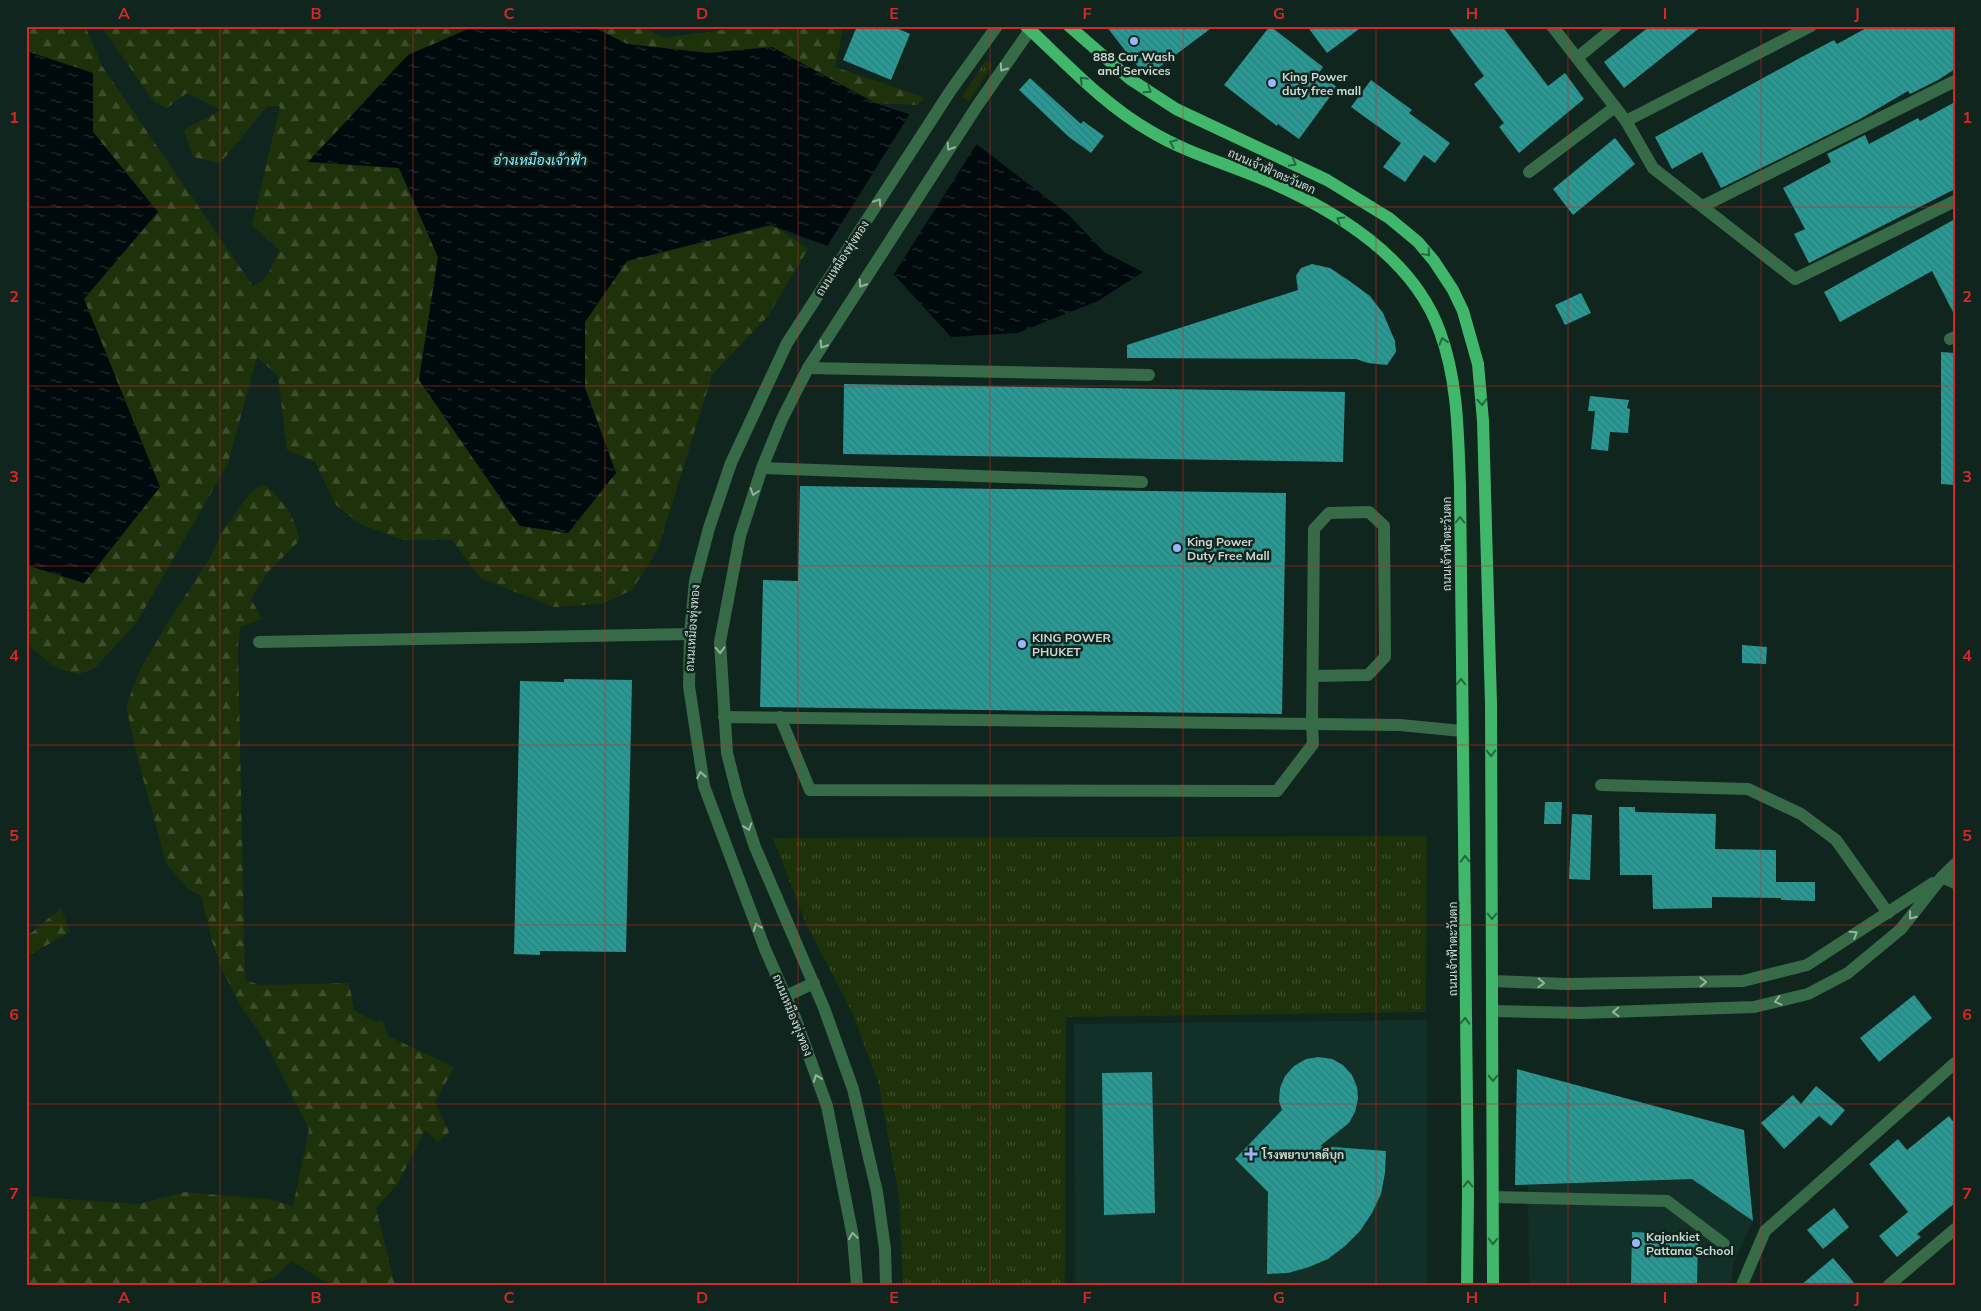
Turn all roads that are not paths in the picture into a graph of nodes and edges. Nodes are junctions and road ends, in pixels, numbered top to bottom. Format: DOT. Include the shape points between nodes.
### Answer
graph roads {
  1 [pos="997,26"];
  2 [pos="1069,26"];
  3 [pos="1552,26"];
  4 [pos="1616,26"];
  5 [pos="1811,26"];
  6 [pos="1030,27"];
  7 [pos="1577,58"];
  8 [pos="1955,81"];
  9 [pos="1615,107"];
  10 [pos="1626,121"];
  11 [pos="1529,172"];
  12 [pos="1955,201"];
  13 [pos="1703,206"];
  14 [pos="808,368"];
  15 [pos="1149,375"];
  16 [pos="762,468"];
  17 [pos="1142,482"];
  18 [pos="690,634"];
  19 [pos="259,642"];
  20 [pos="1313,676"];
  21 [pos="724,717"];
  22 [pos="780,717"];
  23 [pos="1312,724"];
  24 [pos="1462,731"];
  25 [pos="1601,785"];
  26 [pos="1955,864"];
  27 [pos="1942,877"];
  28 [pos="1955,883"];
  29 [pos="1888,913"];
  30 [pos="1492,981"];
  31 [pos="814,983"];
  32 [pos="786,996"];
  33 [pos="1492,1011"];
  34 [pos="1955,1063"];
  35 [pos="1493,1197"];
  36 [pos="1955,1229"];
  37 [pos="1724,1244"];
  38 [pos="857,1285"];
  39 [pos="886,1285"];
  40 [pos="1467,1285"];
  41 [pos="1493,1285"];
  42 [pos="1742,1285"];
  43 [pos="1889,1285"];
  18 -- 1 [label="street, ถนนเหมืองทุ่งทอง, one-way" via="695,581 730,463 787,343 951,90"];
  2 -- 30 [label="main road, ถนนเจ้าฟ้าตะวันตก, one-way" via="1130,79 1176,108 1327,180 1389,218 1418,242 1458,300 1472,338 1481,390 1491,704"];
  3 -- 7 [label="street"];
  4 -- 7 [label="street"];
  5 -- 10 [label="street"];
  6 -- 14 [label="street, one-way"];
  24 -- 6 [label="main road, ถนนเจ้าฟ้าตะวันตก, one-way" via="1456,402 1440,332 1424,298 1394,261 1360,233 1306,199 1176,145 1117,110"];
  7 -- 9 [label="street"];
  8 -- 13 [label="street"];
  9 -- 10 [label="street"];
  9 -- 11 [label="street"];
  10 -- 13 [label="street" via="1653,168"];
  12 -- 13 [label="street" via="1795,279"];
  14 -- 15 [label="street"];
  14 -- 16 [label="street"];
  16 -- 17 [label="street"];
  16 -- 21 [label="street, one-way" via="740,536 720,642"];
  18 -- 19 [label="street"];
  32 -- 18 [label="street, ถนนเหมืองทุ่งทอง, one-way" via="726,850 704,786 689,686"];
  20 -- 20 [label="street" via="1314,529 1330,514 1368,512 1384,526 1385,657 1368,675"];
  20 -- 23 [label="street"];
  21 -- 22 [label="street"];
  21 -- 31 [label="street, one-way" via="727,753 749,830"];
  22 -- 23 [label="street"];
  22 -- 23 [label="street" via="810,790 1277,791 1313,744"];
  23 -- 24 [label="street" via="1400,725"];
  40 -- 24 [label="main road, ถนนเจ้าฟ้าตะวันตก, one-way"];
  25 -- 29 [label="street" via="1748,789 1801,814 1836,840"];
  26 -- 27 [label="street"];
  27 -- 28 [label="street"];
  27 -- 29 [label="street"];
  27 -- 33 [label="street, one-way" via="1902,929 1848,973 1808,994 1754,1007 1581,1013"];
  30 -- 29 [label="street, one-way" via="1566,984 1743,982 1807,965"];
  30 -- 33 [label="main road, ถนนเจ้าฟ้าตะวันตก"];
  31 -- 32 [label="street"];
  31 -- 39 [label="street" via="853,1089 864,1134 884,1240"];
  38 -- 32 [label="street, ถนนเหมืองทุ่งทอง, one-way" via="853,1237 827,1106"];
  33 -- 35 [label="main road, ถนนเจ้าฟ้าตะวันตก, one-way"];
  34 -- 42 [label="street" via="1765,1231"];
  35 -- 37 [label="street" via="1667,1201"];
  35 -- 41 [label="main road, ถนนเจ้าฟ้าตะวันตก, one-way"];
  36 -- 43 [label="street"];
}
